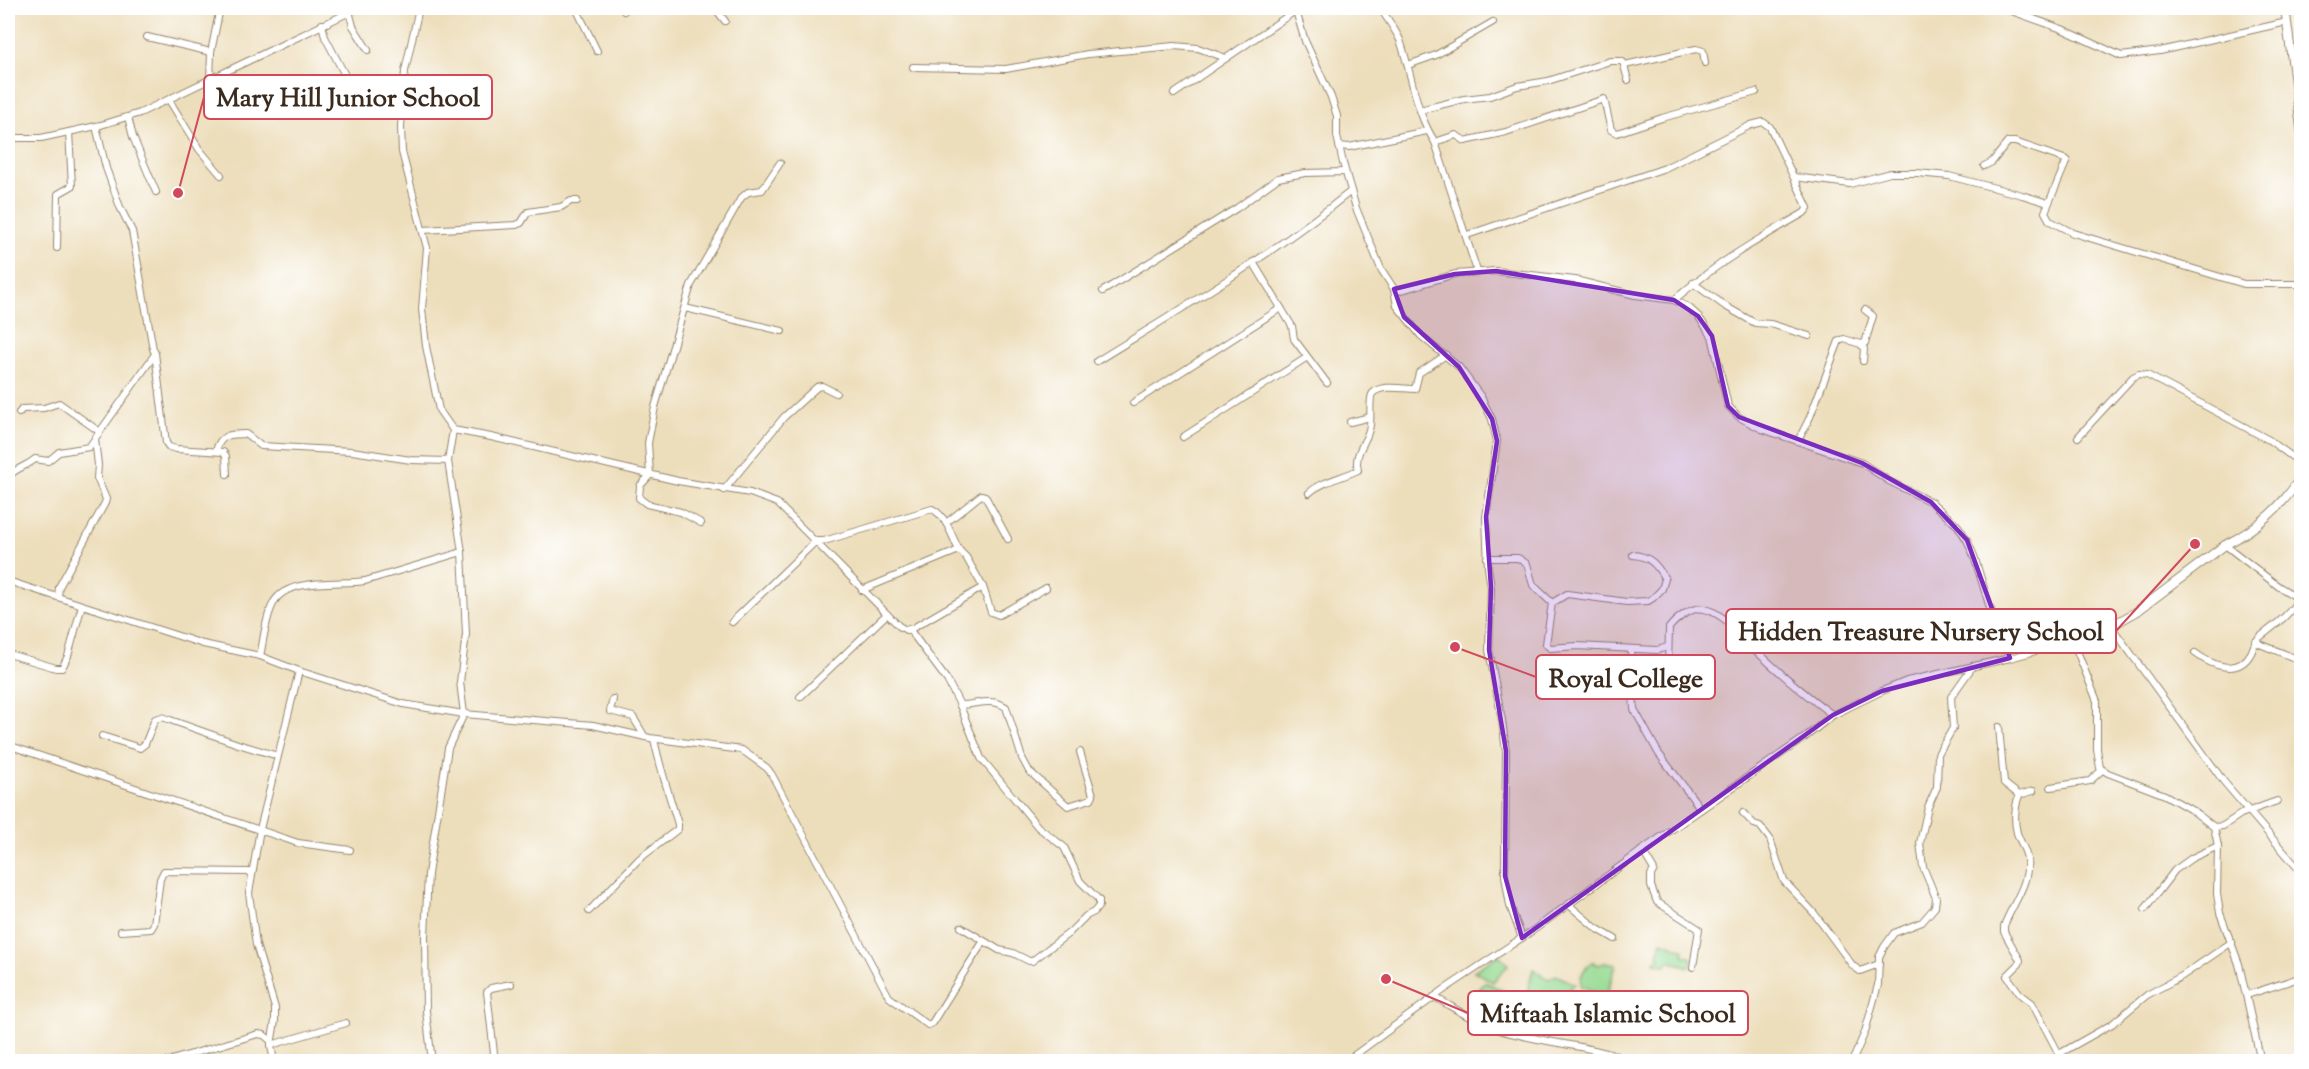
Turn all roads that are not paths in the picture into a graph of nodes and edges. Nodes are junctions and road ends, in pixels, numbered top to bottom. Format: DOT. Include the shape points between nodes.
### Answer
graph roads {
  1 [pos="220,8"];
  2 [pos="358,8"];
  3 [pos="419,8"];
  4 [pos="576,8"];
  5 [pos="716,8"];
  6 [pos="1380,8"];
  7 [pos="2003,8"];
  8 [pos="2285,8"];
  9 [pos="1294,9"];
  10 [pos="350,12"];
  11 [pos="725,21"];
  12 [pos="1493,22"];
  13 [pos="2287,22"];
  14 [pos="322,24"];
  15 [pos="147,37"];
  16 [pos="369,50"];
  17 [pos="597,51"];
  18 [pos="211,52"];
  19 [pos="1226,58"];
  20 [pos="1705,63"];
  21 [pos="1408,65"];
  22 [pos="1625,65"];
  23 [pos="913,67"];
  24 [pos="1628,80"];
  25 [pos="210,81"];
  26 [pos="2299,84"];
  27 [pos="1756,92"];
  28 [pos="1174,94"];
  29 [pos="169,100"];
  30 [pos="359,102"];
  31 [pos="1420,110"];
  32 [pos="128,117"];
  33 [pos="96,126"];
  34 [pos="1427,130"];
  35 [pos="69,132"];
  36 [pos="8,135"];
  37 [pos="2301,135"];
  38 [pos="1435,142"];
  39 [pos="1339,146"];
  40 [pos="780,164"];
  41 [pos="1984,166"];
  42 [pos="1346,172"];
  43 [pos="221,175"];
  44 [pos="1794,177"];
  45 [pos="1351,191"];
  46 [pos="156,192"];
  47 [pos="577,201"];
  48 [pos="2048,203"];
  49 [pos="423,230"];
  50 [pos="1467,235"];
  51 [pos="57,248"];
  52 [pos="1253,262"];
  53 [pos="1477,271"];
  54 [pos="1693,283"];
  55 [pos="2301,284"];
  56 [pos="1394,289"];
  57 [pos="1103,291"];
  58 [pos="1674,300"];
  59 [pos="686,308"];
  60 [pos="1281,308"];
  61 [pos="1865,310"];
  62 [pos="782,331"];
  63 [pos="1809,336"];
  64 [pos="1861,344"];
  65 [pos="155,353"];
  66 [pos="1446,355"];
  67 [pos="1306,358"];
  68 [pos="1097,361"];
  69 [pos="1863,361"];
  70 [pos="1327,383"];
  71 [pos="837,393"];
  72 [pos="1133,403"];
  73 [pos="19,413"];
  74 [pos="1370,417"];
  75 [pos="1350,422"];
  76 [pos="453,430"];
  77 [pos="100,432"];
  78 [pos="1183,436"];
  79 [pos="2078,437"];
  80 [pos="95,439"];
  81 [pos="1798,441"];
  82 [pos="216,451"];
  83 [pos="448,461"];
  84 [pos="2301,464"];
  85 [pos="227,474"];
  86 [pos="2301,474"];
  87 [pos="650,475"];
  88 [pos="8,477"];
  89 [pos="724,490"];
  90 [pos="1310,493"];
  91 [pos="701,523"];
  92 [pos="946,523"];
  93 [pos="1008,538"];
  94 [pos="816,541"];
  95 [pos="2225,545"];
  96 [pos="959,550"];
  97 [pos="462,552"];
  98 [pos="1633,555"];
  99 [pos="1487,558"];
  100 [pos="8,581"];
  101 [pos="983,587"];
  102 [pos="1046,588"];
  103 [pos="862,590"];
  104 [pos="58,597"];
  105 [pos="2300,599"];
  106 [pos="1552,603"];
  107 [pos="82,605"];
  108 [pos="886,614"];
  109 [pos="732,622"];
  110 [pos="2111,626"];
  111 [pos="909,629"];
  112 [pos="2073,641"];
  113 [pos="2255,642"];
  114 [pos="1668,647"];
  115 [pos="1631,650"];
  116 [pos="2194,653"];
  117 [pos="12,655"];
  118 [pos="260,656"];
  119 [pos="2010,658"];
  120 [pos="2301,661"];
  121 [pos="1973,666"];
  122 [pos="1668,667"];
  123 [pos="299,672"];
  124 [pos="800,697"];
  125 [pos="613,699"];
  126 [pos="960,705"];
  127 [pos="464,714"];
  128 [pos="1833,715"];
  129 [pos="1999,727"];
  130 [pos="102,736"];
  131 [pos="645,737"];
  132 [pos="654,739"];
  133 [pos="8,746"];
  134 [pos="1080,752"];
  135 [pos="278,756"];
  136 [pos="2102,770"];
  137 [pos="2051,787"];
  138 [pos="2033,791"];
  139 [pos="2019,795"];
  140 [pos="2277,801"];
  141 [pos="1701,809"];
  142 [pos="2250,812"];
  143 [pos="1743,813"];
  144 [pos="2214,827"];
  145 [pos="260,829"];
  146 [pos="2218,846"];
  147 [pos="350,850"];
  148 [pos="1642,850"];
  149 [pos="251,872"];
  150 [pos="2301,873"];
  151 [pos="1569,905"];
  152 [pos="2145,909"];
  153 [pos="589,911"];
  154 [pos="962,927"];
  155 [pos="122,931"];
  156 [pos="1521,938"];
  157 [pos="1615,939"];
  158 [pos="983,942"];
  159 [pos="2232,942"];
  160 [pos="1879,964"];
  161 [pos="1693,967"];
  162 [pos="2301,977"];
  163 [pos="511,984"];
  164 [pos="2247,995"];
  165 [pos="1434,997"];
  166 [pos="346,1023"];
  167 [pos="271,1043"];
  168 [pos="2059,1054"];
  169 [pos="165,1062"];
  170 [pos="274,1062"];
  171 [pos="432,1062"];
  172 [pos="495,1062"];
  173 [pos="1344,1062"];
  174 [pos="1633,1062"];
  175 [pos="1852,1062"];
  176 [pos="2051,1062"];
  177 [pos="2261,1062"];
  1 -- 18 [label="street"];
  2 -- 10 [label="street"];
  3 -- 49 [label="street" via="405,71 401,127 402,152"];
  4 -- 17 [label="street"];
  5 -- 11 [label="street"];
  6 -- 21 [label="street" via="1399,39"];
  7 -- 13 [label="street" via="2121,56"];
  8 -- 13 [label="street"];
  9 -- 19 [label="street"];
  9 -- 39 [label="street" via="1332,97"];
  10 -- 14 [label="street"];
  10 -- 16 [label="street" via="353,26"];
  12 -- 21 [label="street" via="1436,55"];
  13 -- 26 [label="street"];
  14 -- 25 [label="street"];
  14 -- 30 [label="street"];
  15 -- 18 [label="street"];
  18 -- 25 [label="street"];
  19 -- 23 [label="street" via="1191,46 1174,46 1088,54 1006,69"];
  19 -- 28 [label="street"];
  20 -- 22 [label="street" via="1703,51 1696,49"];
  21 -- 31 [label="street"];
  22 -- 24 [label="street"];
  22 -- 31 [label="street" via="1611,62 1490,96"];
  25 -- 29 [label="street"];
  26 -- 37 [label="street"];
  27 -- 38 [label="street" via="1617,133 1611,130 1604,99 1506,132 1465,141 1456,135"];
  29 -- 32 [label="street"];
  29 -- 43 [label="street" via="199,149"];
  31 -- 34 [label="street"];
  32 -- 33 [label="street"];
  32 -- 46 [label="street"];
  33 -- 35 [label="street"];
  33 -- 65 [label="street" via="106,168 132,231"];
  34 -- 38 [label="street"];
  34 -- 39 [label="street"];
  35 -- 36 [label="street" via="41,138"];
  35 -- 51 [label="street" via="72,186 58,194"];
  38 -- 50 [label="street"];
  39 -- 42 [label="street"];
  40 -- 59 [label="street" via="762,190 748,192 741,198 691,285"];
  41 -- 48 [label="street" via="2008,142 2067,160"];
  42 -- 45 [label="street"];
  42 -- 57 [label="street" via="1278,178"];
  44 -- 48 [label="street" via="1850,184 1890,174 1949,176"];
  44 -- 50 [label="street" via="1770,127 1763,122 1665,168"];
  44 -- 54 [label="street" via="1808,208 1804,213 1739,249"];
  45 -- 52 [label="street"];
  45 -- 56 [label="street" via="1381,269"];
  47 -- 49 [label="street" via="528,212 516,225"];
  48 -- 55 [label="street" via="2045,212 2050,221 2073,233 2244,284"];
  49 -- 76 [label="street" via="427,248 422,309 426,346 439,410"];
  50 -- 53 [label="street"];
  52 -- 60 [label="street"];
  52 -- 68 [label="street"];
  53 -- 56 [label="street" via="1399,291"];
  53 -- 58 [label="street" via="1575,280"];
  54 -- 58 [label="street"];
  54 -- 63 [label="street" via="1755,323"];
  56 -- 66 [label="street" via="1404,317"];
  58 -- 81 [label="street" via="1698,316 1712,336 1732,411 1755,426"];
  59 -- 62 [label="street"];
  59 -- 87 [label="street" via="655,406 648,443"];
  60 -- 67 [label="street"];
  60 -- 72 [label="street"];
  61 -- 64 [label="street" via="1874,316 1865,343"];
  64 -- 69 [label="street"];
  64 -- 81 [label="street" via="1839,341"];
  65 -- 77 [label="street"];
  65 -- 82 [label="street" via="167,446"];
  66 -- 74 [label="street" via="1419,374 1415,389 1384,388 1374,392 1370,396"];
  66 -- 99 [label="street" via="1481,397 1497,441 1486,517"];
  67 -- 70 [label="street" via="1315,364"];
  67 -- 78 [label="street"];
  71 -- 89 [label="street" via="817,387 784,417"];
  73 -- 77 [label="street" via="22,409 59,403"];
  74 -- 75 [label="street"];
  74 -- 90 [label="street" via="1371,424 1358,452 1358,470 1318,485"];
  76 -- 83 [label="street"];
  76 -- 87 [label="street"];
  77 -- 80 [label="street"];
  79 -- 84 [label="street" via="2139,374 2258,434"];
  80 -- 88 [label="street" via="86,449 59,452 48,460 35,459"];
  80 -- 104 [label="street" via="97,478 106,499 59,587"];
  81 -- 119 [label="street" via="1862,463 1931,502 1958,526 1967,540"];
  82 -- 83 [label="street" via="226,435 246,434 261,446"];
  82 -- 85 [label="street" via="226,456"];
  83 -- 97 [label="street"];
  86 -- 95 [label="street" via="2274,510"];
  87 -- 89 [label="street"];
  87 -- 91 [label="street" via="640,486 640,500 681,512"];
  89 -- 94 [label="street" via="750,493 777,503"];
  92 -- 93 [label="street" via="981,495"];
  92 -- 94 [label="street" via="932,509"];
  92 -- 96 [label="street"];
  94 -- 103 [label="street"];
  94 -- 109 [label="street"];
  95 -- 105 [label="street"];
  95 -- 110 [label="street" via="2176,584"];
  96 -- 101 [label="street"];
  96 -- 103 [label="street"];
  97 -- 118 [label="street" via="365,581 285,591 273,604"];
  97 -- 127 [label="street" via="466,634 460,682"];
  98 -- 106 [label="street" via="1650,559 1665,579 1653,598 1627,602 1567,594"];
  99 -- 106 [label="street" via="1518,558 1527,564 1533,585"];
  99 -- 156 [label="street" via="1491,586 1489,650 1506,751 1505,876"];
  100 -- 104 [label="street"];
  101 -- 102 [label="street" via="992,612 997,615"];
  101 -- 111 [label="street"];
  103 -- 108 [label="street"];
  104 -- 107 [label="street"];
  105 -- 113 [label="street" via="2287,616"];
  106 -- 115 [label="street" via="1546,636 1550,648"];
  107 -- 117 [label="street" via="62,668"];
  107 -- 118 [label="street" via="203,644"];
  108 -- 111 [label="street"];
  108 -- 124 [label="street"];
  110 -- 112 [label="street"];
  110 -- 142 [label="street"];
  111 -- 126 [label="street" via="947,680"];
  112 -- 119 [label="street"];
  112 -- 136 [label="street" via="2097,701"];
  113 -- 116 [label="street" via="2250,654 2234,667 2216,665"];
  113 -- 120 [label="street"];
  114 -- 115 [label="street"];
  114 -- 122 [label="street"];
  114 -- 128 [label="street" via="1672,624 1698,608 1714,612"];
  115 -- 141 [label="street" via="1634,709 1659,754"];
  118 -- 123 [label="street"];
  119 -- 121 [label="street"];
  121 -- 128 [label="street" via="1907,681"];
  121 -- 160 [label="street" via="1952,697 1953,728 1938,754 1937,787 1920,843 1923,867 1936,898 1935,907 1918,924 1891,937"];
  123 -- 127 [label="street" via="403,704"];
  123 -- 135 [label="street"];
  125 -- 131 [label="street" via="610,711 633,717"];
  126 -- 134 [label="street" via="988,701 1006,707 1026,765 1068,806 1093,795"];
  126 -- 158 [label="street" via="981,758 1038,827 1065,847 1080,881 1100,900 1094,912 1032,961"];
  127 -- 131 [label="street" via="593,725"];
  127 -- 171 [label="street" via="448,748 428,874 426,1011"];
  128 -- 141 [label="street"];
  129 -- 139 [label="street" via="2004,783"];
  130 -- 135 [label="street" via="140,748 155,719 162,717"];
  131 -- 132 [label="street"];
  132 -- 153 [label="street" via="678,829 634,864"];
  132 -- 158 [label="street" via="742,750 770,771 889,997 924,1022 932,1023"];
  133 -- 145 [label="street"];
  135 -- 145 [label="street"];
  136 -- 137 [label="street" via="2090,781"];
  136 -- 144 [label="street" via="2165,795"];
  138 -- 139 [label="street"];
  139 -- 168 [label="street" via="2017,833 2027,870 2004,926 2020,960 2007,976 2032,1003"];
  140 -- 142 [label="street"];
  141 -- 148 [label="street"];
  142 -- 144 [label="street"];
  142 -- 150 [label="street"];
  143 -- 160 [label="street" via="1770,839 1784,882 1821,922 1853,966 1860,971"];
  144 -- 146 [label="street"];
  145 -- 147 [label="street" via="298,843"];
  145 -- 149 [label="street"];
  146 -- 152 [label="street" via="2175,870"];
  146 -- 159 [label="street" via="2217,894"];
  148 -- 151 [label="street"];
  148 -- 161 [label="street" via="1654,870 1652,886 1658,902 1699,929"];
  149 -- 155 [label="street" via="164,871 151,929"];
  149 -- 167 [label="street" via="250,902 256,945 274,1008"];
  151 -- 156 [label="street"];
  151 -- 157 [label="street"];
  154 -- 158 [label="street"];
  156 -- 165 [label="street"];
  159 -- 164 [label="street"];
  159 -- 168 [label="street" via="2147,995 2112,1024"];
  160 -- 175 [label="street" via="1878,985"];
  162 -- 164 [label="street"];
  163 -- 172 [label="street" via="487,992"];
  164 -- 177 [label="street"];
  165 -- 173 [label="street"];
  165 -- 174 [label="street" via="1499,1030"];
  166 -- 167 [label="street"];
  167 -- 169 [label="street" via="258,1034"];
  167 -- 170 [label="street"];
  168 -- 176 [label="street"];
}
